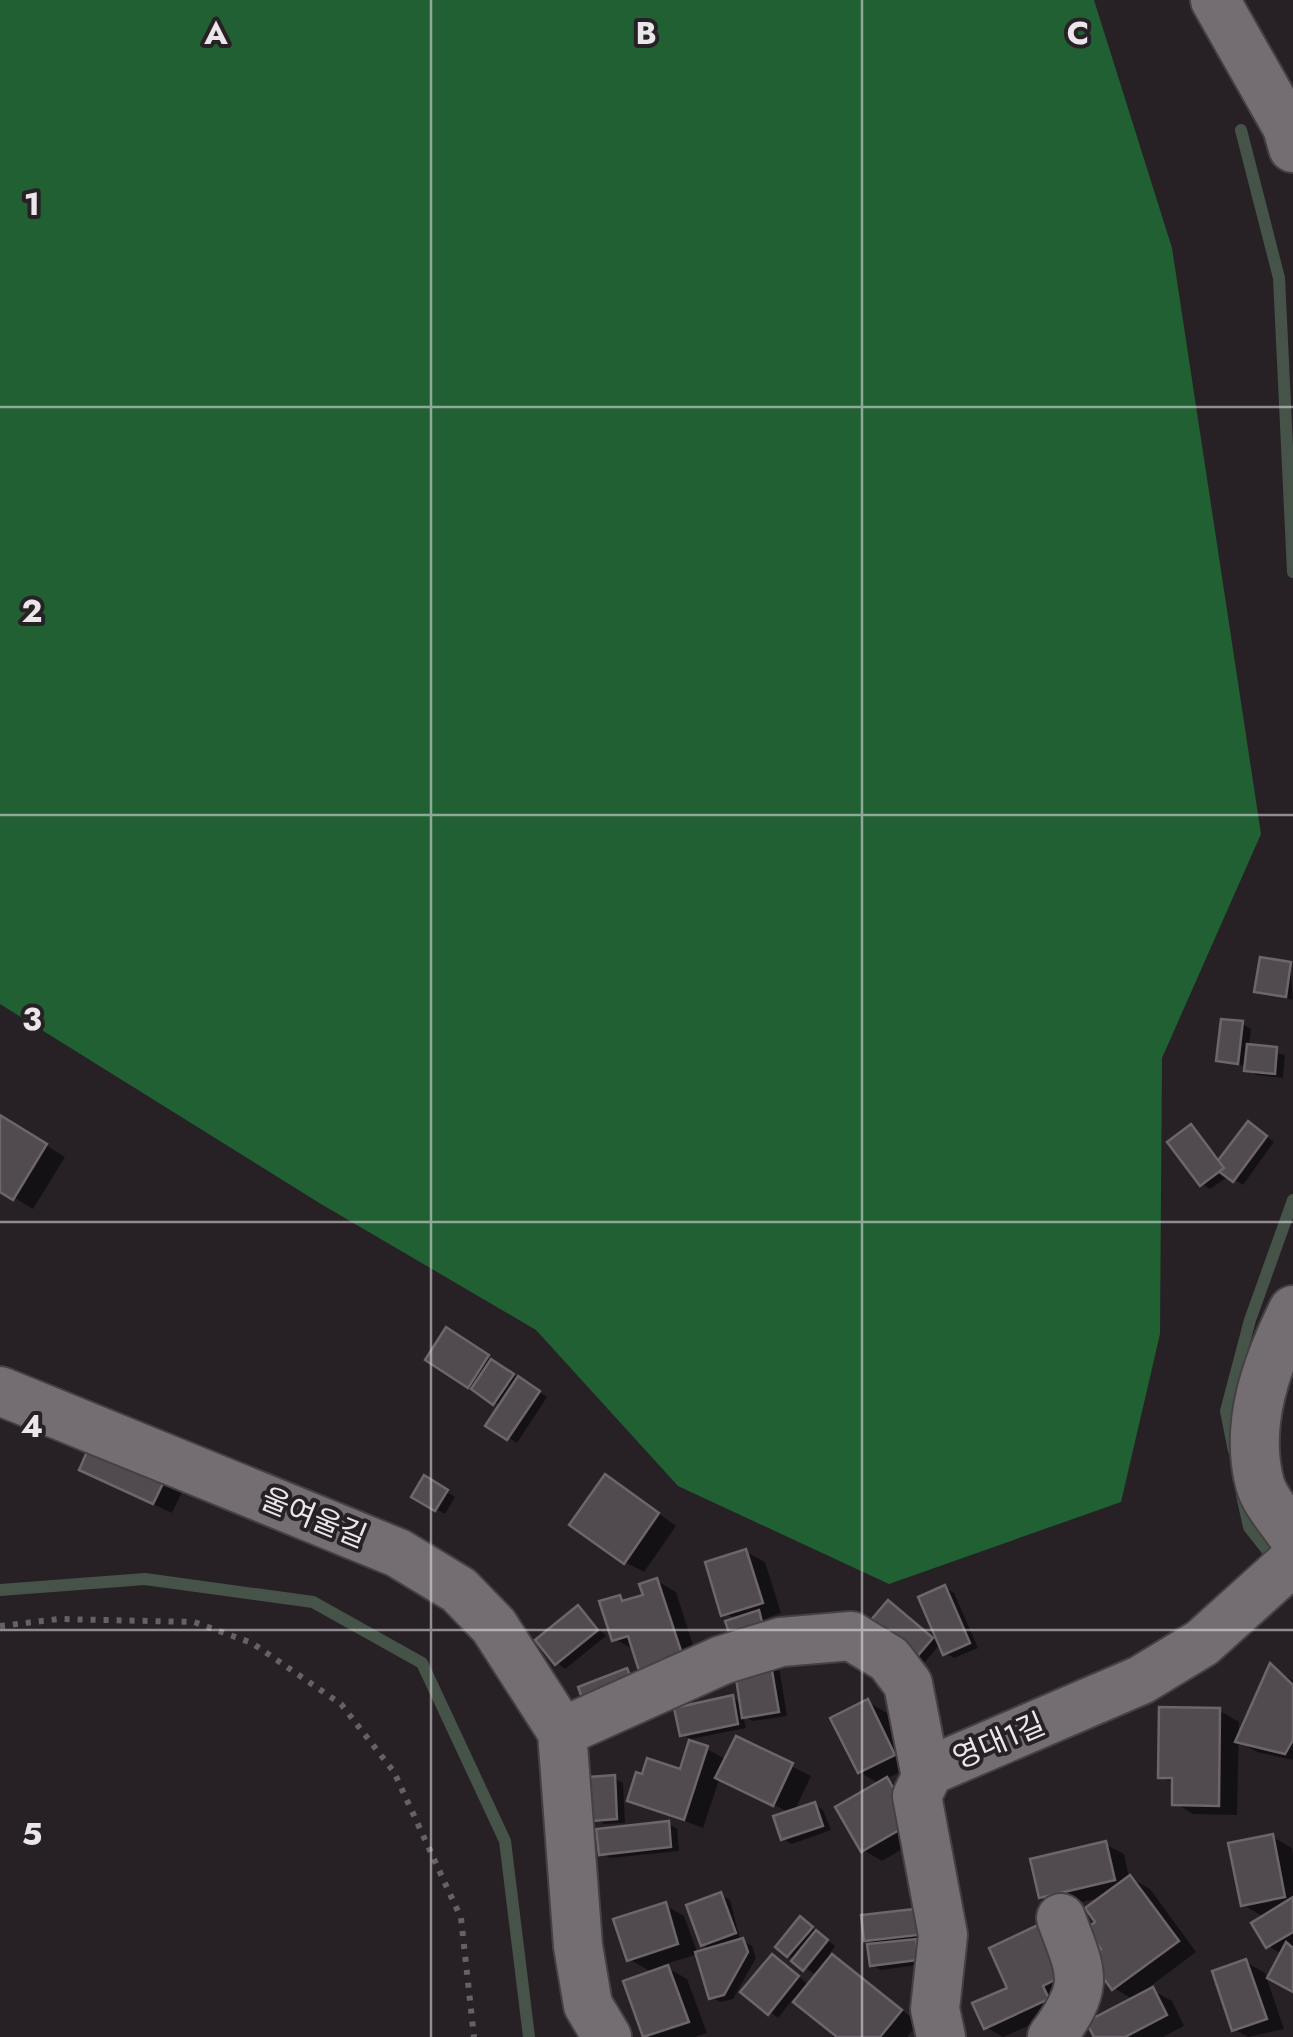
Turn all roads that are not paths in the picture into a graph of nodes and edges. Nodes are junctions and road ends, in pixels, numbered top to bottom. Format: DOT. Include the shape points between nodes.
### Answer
graph roads {
  1 [pos="1214,0"];
  2 [pos="1293,148"];
  3 [pos="1293,1310"];
  4 [pos="0,1392"];
  5 [pos="1293,1537"];
  6 [pos="1278,1589"];
  7 [pos="562,1732"];
  8 [pos="926,1777"];
  9 [pos="1061,1918"];
  10 [pos="607,2037"];
  11 [pos="941,2037"];
  12 [pos="1052,2037"];
  1 -- 2 [label="street"];
  3 -- 5 [label="street" via="1273,1350 1253,1430 1261,1487"];
  4 -- 7 [label="street, 울여울길" via="398,1552 459,1590 494,1626"];
  6 -- 8 [label="street, 영대1길" via="1141,1680"];
  7 -- 8 [label="street" via="722,1660 781,1642 852,1636 889,1659 908,1684"];
  7 -- 10 [label="street, 울여울길" via="578,1946 588,2005"];
  8 -- 11 [label="street, 영대1길" via="917,1796 944,1935 936,2009"];
  9 -- 12 [label="street" via="1080,1960 1076,2004"];
}
